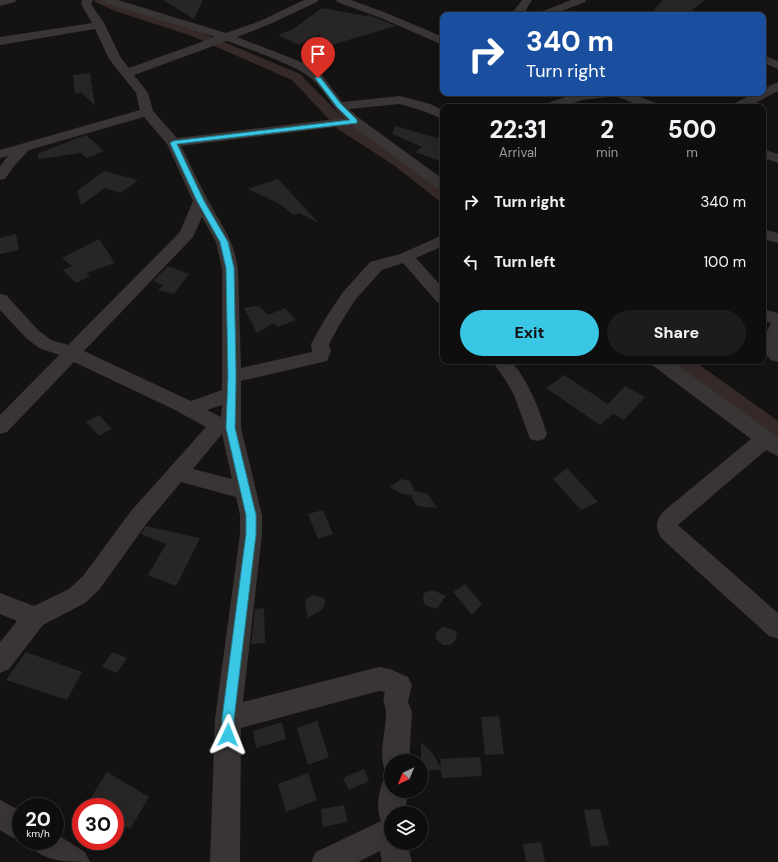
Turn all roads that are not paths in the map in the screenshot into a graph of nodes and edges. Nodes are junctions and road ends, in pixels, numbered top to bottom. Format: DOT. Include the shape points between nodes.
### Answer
graph roads {
  1 [pos="11,0"];
  2 [pos="88,0"];
  3 [pos="107,0"];
  4 [pos="313,0"];
  5 [pos="341,0"];
  6 [pos="527,0"];
  7 [pos="581,0"];
  8 [pos="0,3"];
  9 [pos="519,12"];
  10 [pos="554,12"];
  11 [pos="99,25"];
  12 [pos="228,37"];
  13 [pos="0,41"];
  14 [pos="440,41"];
  15 [pos="177,54"];
  16 [pos="766,60"];
  17 [pos="778,65"];
  18 [pos="127,73"];
  19 [pos="147,91"];
  20 [pos="776,91"];
  21 [pos="766,95"];
  22 [pos="574,96"];
  23 [pos="626,96"];
  24 [pos="764,96"];
  25 [pos="556,104"];
  26 [pos="646,104"];
  27 [pos="745,104"];
  28 [pos="339,106"];
  29 [pos="440,113"];
  30 [pos="354,121"];
  31 [pos="173,143"];
  32 [pos="24,147"];
  33 [pos="0,154"];
  34 [pos="766,154"];
  35 [pos="778,159"];
  36 [pos="0,176"];
  37 [pos="440,184"];
  38 [pos="201,201"];
  39 [pos="766,235"];
  40 [pos="778,238"];
  41 [pos="440,241"];
  42 [pos="406,257"];
  43 [pos="440,295"];
  44 [pos="0,300"];
  45 [pos="766,316"];
  46 [pos="778,319"];
  47 [pos="778,326"];
  48 [pos="72,353"];
  49 [pos="778,356"];
  50 [pos="502,364"];
  51 [pos="662,364"];
  52 [pos="232,385"];
  53 [pos="189,409"];
  54 [pos="225,426"];
  55 [pos="0,428"];
  56 [pos="537,434"];
  57 [pos="772,444"];
  58 [pos="177,473"];
  59 [pos="246,491"];
  60 [pos="0,603"];
  61 [pos="35,617"];
  62 [pos="776,622"];
  63 [pos="0,661"];
  64 [pos="228,719"];
  65 [pos="395,754"];
  66 [pos="0,814"];
  67 [pos="12,822"];
  68 [pos="384,836"];
  69 [pos="56,850"];
  70 [pos="394,850"];
  71 [pos="75,862"];
  72 [pos="225,862"];
  73 [pos="326,862"];
  74 [pos="397,862"];
  1 -- 8 [label="street"];
  2 -- 11 [label="street" via="86,4"];
  3 -- 12 [label="street"];
  4 -- 12 [label="street"];
  5 -- 14 [label="street"];
  6 -- 9 [label="street"];
  7 -- 10 [label="street"];
  11 -- 13 [label="street"];
  11 -- 18 [label="street" via="112,54"];
  12 -- 15 [label="street"];
  12 -- 28 [label="street" via="305,68 318,78"];
  15 -- 18 [label="street"];
  15 -- 19 [label="street"];
  16 -- 17 [label="street"];
  18 -- 19 [label="street"];
  19 -- 31 [label="street"];
  19 -- 32 [label="street"];
  20 -- 21 [label="street"];
  22 -- 25 [label="street"];
  23 -- 26 [label="street"];
  24 -- 27 [label="street"];
  28 -- 29 [label="street" via="400,100"];
  28 -- 30 [label="street"];
  30 -- 31 [label="street"];
  30 -- 37 [label="street"];
  31 -- 38 [label="street"];
  32 -- 33 [label="street"];
  32 -- 36 [label="street"];
  34 -- 35 [label="street"];
  38 -- 48 [label="street" via="187,234"];
  38 -- 52 [label="street" via="224,242 228,255"];
  39 -- 40 [label="street"];
  41 -- 42 [label="street"];
  42 -- 43 [label="street"];
  42 -- 52 [label="street" via="376,266 349,296 320,344 320,358"];
  44 -- 48 [label="street" via="45,344"];
  45 -- 46 [label="street"];
  47 -- 49 [label="street" via="770,345"];
  48 -- 53 [label="street"];
  48 -- 55 [label="street"];
  50 -- 56 [label="street" via="514,378 532,416"];
  51 -- 57 [label="street"];
  52 -- 53 [label="street"];
  52 -- 54 [label="street"];
  53 -- 54 [label="street"];
  54 -- 58 [label="street"];
  54 -- 59 [label="street"];
  57 -- 62 [label="street" via="673,516 667,521 666,527"];
  58 -- 59 [label="street"];
  58 -- 61 [label="street" via="139,517 91,583 77,596"];
  59 -- 64 [label="street" via="251,515 251,534"];
  60 -- 61 [label="street"];
  61 -- 63 [label="street"];
  64 -- 65 [label="street" via="379,679 390,681 398,685 395,702 398,712"];
  64 -- 72 [label="street"];
  66 -- 67 [label="street"];
  68 -- 73 [label="street"];
  69 -- 71 [label="street"];
  70 -- 74 [label="street"];
}
